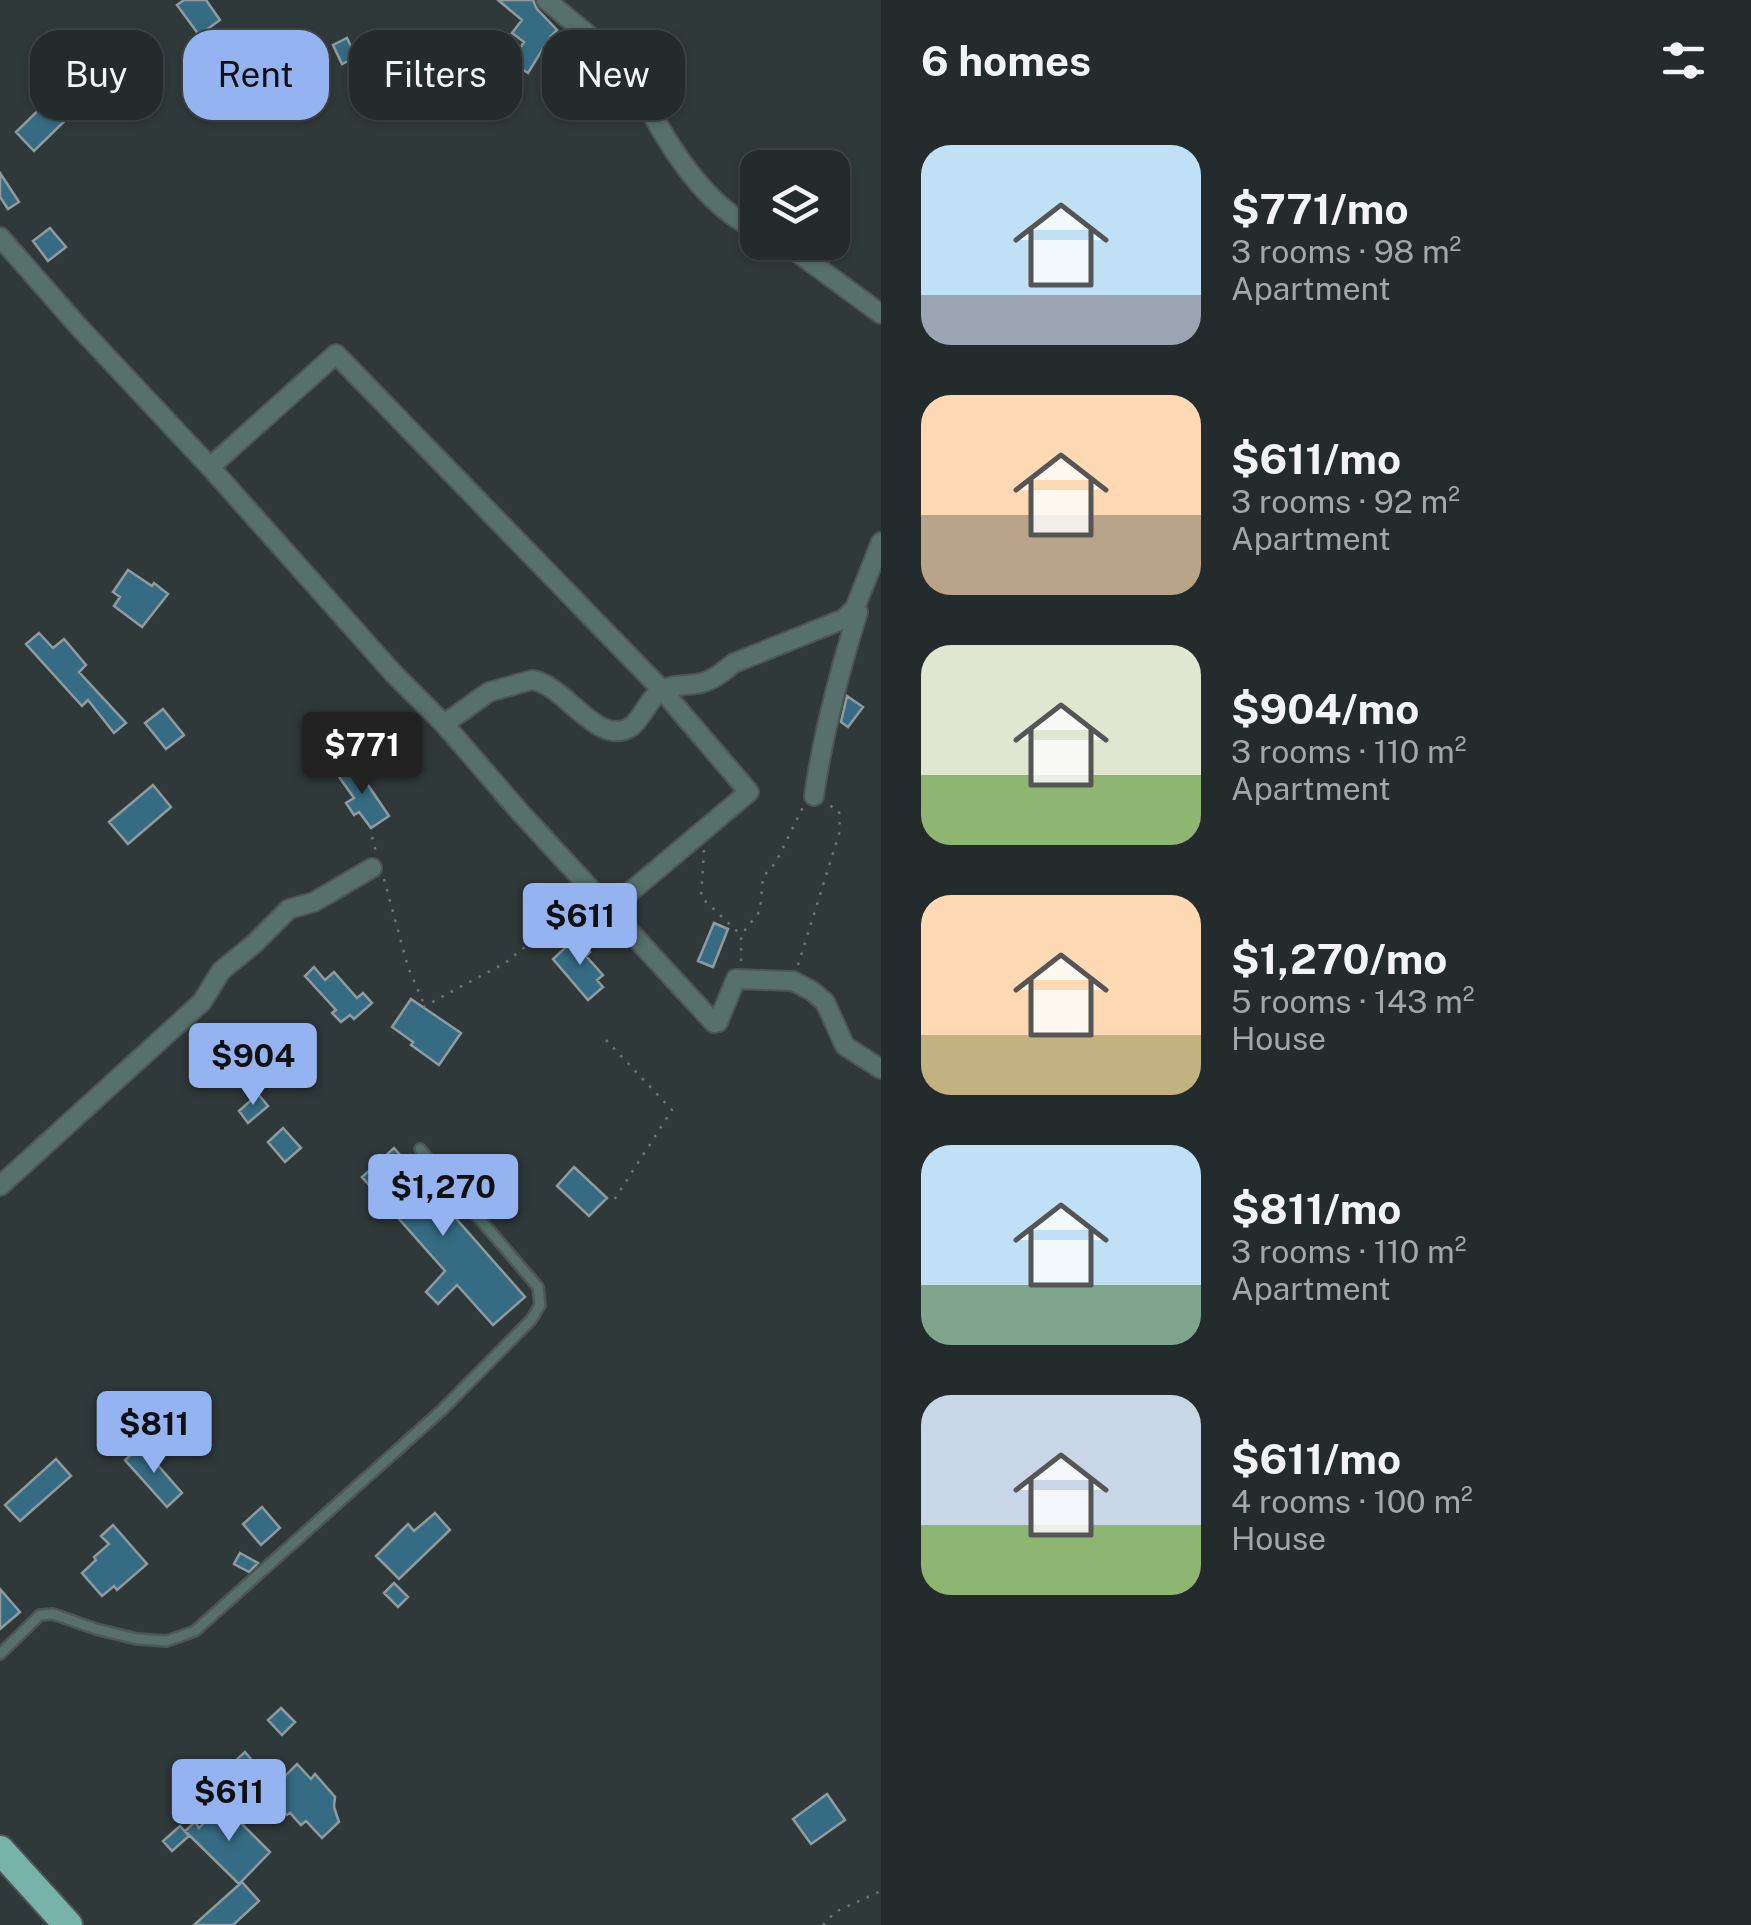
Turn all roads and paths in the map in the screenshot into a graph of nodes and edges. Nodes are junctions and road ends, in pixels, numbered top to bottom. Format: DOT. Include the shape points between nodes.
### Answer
graph roads {
  1 [pos="546,0"];
  2 [pos="740,220"];
  3 [pos="0,237"];
  4 [pos="808,260"];
  5 [pos="881,314"];
  6 [pos="210,467"];
  7 [pos="881,542"];
  8 [pos="855,608"];
  9 [pos="662,690"];
  10 [pos="444,724"];
  11 [pos="814,796"];
  12 [pos="706,829"];
  13 [pos="372,837"];
  14 [pos="377,866"];
  15 [pos="594,892"];
  16 [pos="610,909"];
  17 [pos="741,936"];
  18 [pos="740,977"];
  19 [pos="794,981"];
  20 [pos="606,1040"];
  21 [pos="881,1069"];
  22 [pos="420,1149"];
  23 [pos="0,1186"];
  24 [pos="614,1200"];
  25 [pos="0,1654"];
  26 [pos="0,1850"];
  27 [pos="881,1891"];
  28 [pos="68,1925"];
  29 [pos="823,1925"];
  1 -- 2 [label="street" via="632,72 657,123 713,202"];
  3 -- 6 [label="street"];
  4 -- 5 [label="street"];
  6 -- 9 [label="street" via="336,354"];
  6 -- 10 [label="street"];
  7 -- 8 [label="street"];
  8 -- 9 [label="street" via="704,683"];
  8 -- 11 [label="street"];
  9 -- 10 [label="street" via="632,726 615,732 539,680 489,692"];
  9 -- 12 [label="street" via="750,792"];
  10 -- 15 [label="street"];
  11 -- 17 [label="path" via="763,876 760,911"];
  11 -- 19 [label="path" via="838,811 840,830"];
  12 -- 16 [label="street"];
  12 -- 17 [label="path" via="701,897"];
  13 -- 14 [label="path"];
  14 -- 15 [label="path" via="424,1006 505,963"];
  14 -- 23 [label="street" via="289,909 221,971 202,1002"];
  15 -- 16 [label="street"];
  16 -- 18 [label="street" via="714,1023"];
  17 -- 18 [label="path"];
  18 -- 19 [label="street"];
  19 -- 21 [label="street" via="825,1002 845,1046"];
  20 -- 24 [label="path" via="672,1110"];
  22 -- 25 [label="lane" via="538,1288 540,1305 531,1320 442,1410 195,1631 167,1641 137,1639 40,1614"];
  26 -- 28 [label="highway"];
  27 -- 29 [label="path" via="835,1912"];
}
